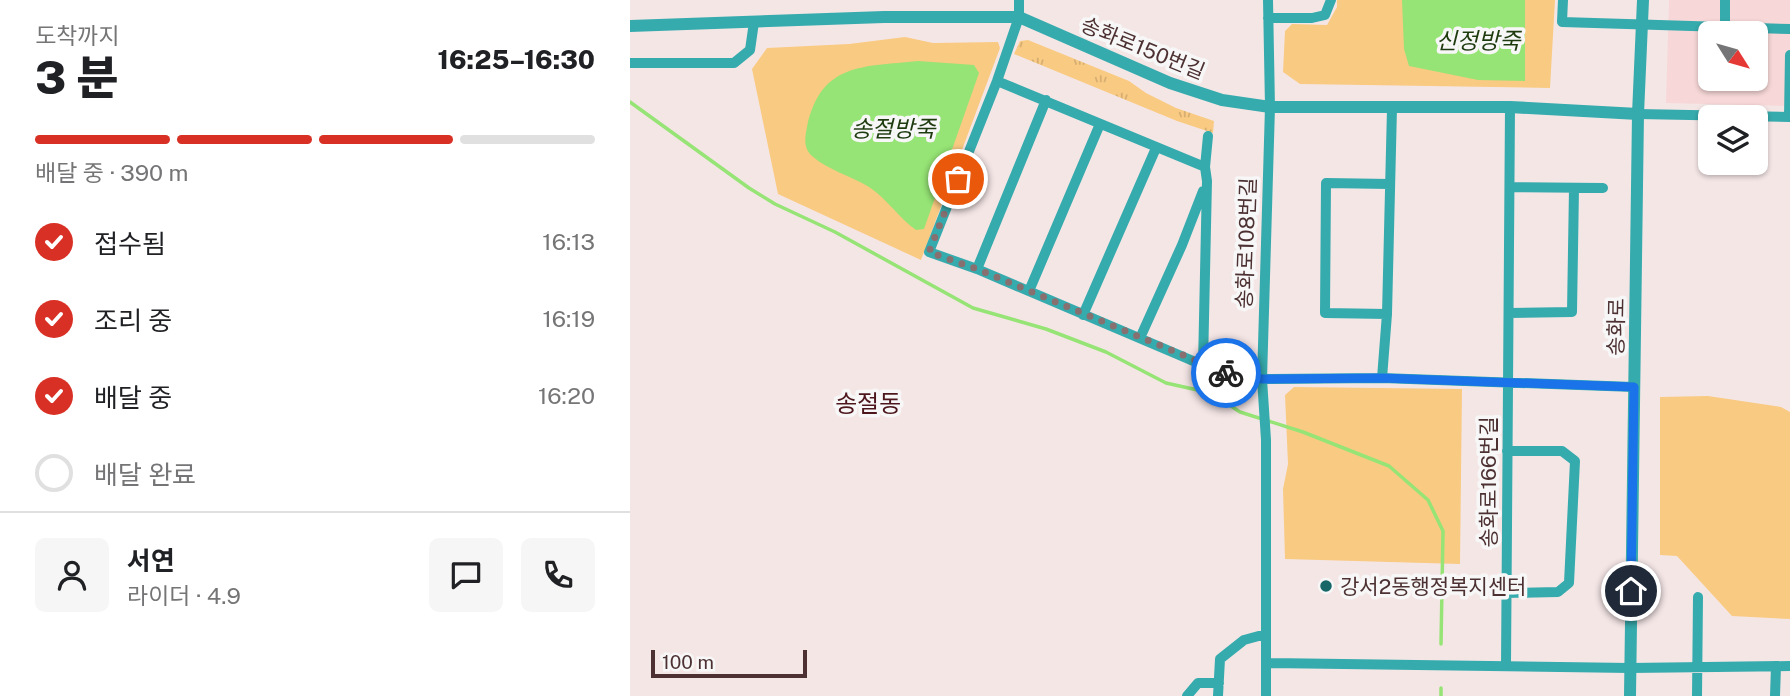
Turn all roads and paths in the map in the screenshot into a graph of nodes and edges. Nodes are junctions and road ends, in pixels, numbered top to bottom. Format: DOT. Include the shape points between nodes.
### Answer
graph roads {
  1 [pos="1019,0"];
  2 [pos="1268,0"];
  3 [pos="1331,0"];
  4 [pos="1563,0"];
  5 [pos="1643,0"];
  6 [pos="1725,0"];
  7 [pos="1018,17"];
  8 [pos="1268,18"];
  9 [pos="1725,21"];
  10 [pos="754,22"];
  11 [pos="1643,23"];
  12 [pos="630,26"];
  13 [pos="1698,26"];
  14 [pos="1768,28"];
  15 [pos="1790,29"];
  16 [pos="1790,55"];
  17 [pos="630,63"];
  18 [pos="997,81"];
  19 [pos="1046,100"];
  20 [pos="1270,107"];
  21 [pos="1510,107"];
  22 [pos="1392,108"];
  23 [pos="1638,114"];
  24 [pos="1790,117"];
  25 [pos="1100,124"];
  26 [pos="1208,136"];
  27 [pos="1156,148"];
  28 [pos="1205,167"];
  29 [pos="1207,181"];
  30 [pos="1390,184"];
  31 [pos="1510,187"];
  32 [pos="1574,188"];
  33 [pos="1603,188"];
  34 [pos="1205,242"];
  35 [pos="1182,245"];
  36 [pos="977,269"];
  37 [pos="1029,291"];
  38 [pos="1508,313"];
  39 [pos="1387,314"];
  40 [pos="1083,315"];
  41 [pos="1140,338"];
  42 [pos="1203,365"];
  43 [pos="1382,378"];
  44 [pos="1262,379"];
  45 [pos="1508,383"];
  46 [pos="1634,387"];
  47 [pos="1507,451"];
  48 [pos="1506,593"];
  49 [pos="1698,597"];
  50 [pos="1266,634"];
  51 [pos="1266,663"];
  52 [pos="1506,665"];
  53 [pos="1698,665"];
  54 [pos="1776,666"];
  55 [pos="1790,666"];
  56 [pos="1630,668"];
  57 [pos="1219,683"];
  58 [pos="1187,696"];
  59 [pos="1218,696"];
  60 [pos="1266,696"];
  61 [pos="1630,696"];
  62 [pos="1697,696"];
  63 [pos="1775,696"];
  1 -- 7 [label="street"];
  2 -- 8 [label="street, 송화로108번길"];
  3 -- 8 [label="street" via="1325,15"];
  4 -- 11 [label="street" via="1562,22"];
  5 -- 11 [label="street, 송화로"];
  6 -- 9 [label="street"];
  7 -- 10 [label="street, 송화로150번길"];
  7 -- 18 [label="street"];
  7 -- 20 [label="street, 송화로150번길" via="1170,83 1222,100"];
  8 -- 20 [label="street, 송화로108번길"];
  10 -- 12 [label="street, 송화로150번길"];
  10 -- 17 [label="street" via="750,50 734,63"];
  11 -- 13 [label="street"];
  11 -- 23 [label="street, 송화로"];
  14 -- 15 [label="street"];
  16 -- 24 [label="street"];
  18 -- 19 [label="street"];
  18 -- 36 [label="street" via="929,252"];
  19 -- 25 [label="street"];
  19 -- 36 [label="street"];
  20 -- 22 [label="street, 송화로150번길"];
  20 -- 44 [label="street, 송화로108번길"];
  21 -- 22 [label="street, 송화로150번길"];
  21 -- 23 [label="street, 송화로150번길"];
  21 -- 31 [label="street"];
  22 -- 30 [label="street"];
  23 -- 24 [label="street"];
  23 -- 46 [label="street, 송화로"];
  25 -- 27 [label="street"];
  25 -- 37 [label="street"];
  26 -- 28 [label="street"];
  27 -- 28 [label="street"];
  27 -- 40 [label="street"];
  28 -- 29 [label="street"];
  29 -- 34 [label="street"];
  29 -- 35 [label="street"];
  30 -- 39 [label="street"];
  30 -- 39 [label="street" via="1326,183 1325,313"];
  31 -- 32 [label="street"];
  31 -- 38 [label="street"];
  32 -- 33 [label="street"];
  32 -- 38 [label="street" via="1573,312"];
  34 -- 35 [label="street" via="1193,236"];
  34 -- 42 [label="street"];
  35 -- 41 [label="street"];
  36 -- 37 [label="street"];
  37 -- 40 [label="street"];
  38 -- 45 [label="street"];
  39 -- 43 [label="street"];
  40 -- 41 [label="street"];
  41 -- 42 [label="street"];
  42 -- 44 [label="street"];
  43 -- 44 [label="street"];
  43 -- 45 [label="street"];
  44 -- 50 [label="street, 송화로108번길"];
  45 -- 46 [label="street"];
  45 -- 47 [label="street, 송화로166번길"];
  46 -- 56 [label="street, 송화로"];
  47 -- 48 [label="street, 송화로166번길"];
  47 -- 48 [label="street" via="1562,451 1575,461 1569,583 1558,592"];
  48 -- 52 [label="street, 송화로166번길"];
  49 -- 53 [label="street"];
  50 -- 51 [label="street, 송화로108번길"];
  50 -- 57 [label="street" via="1244,640 1220,659"];
  51 -- 52 [label="street"];
  51 -- 60 [label="street, 송화로108번길"];
  52 -- 56 [label="street"];
  53 -- 54 [label="street"];
  53 -- 56 [label="street"];
  53 -- 62 [label="street"];
  54 -- 55 [label="street"];
  54 -- 63 [label="street"];
  56 -- 61 [label="street, 송화로"];
  57 -- 58 [label="street" via="1198,683"];
  57 -- 59 [label="street"];
}
